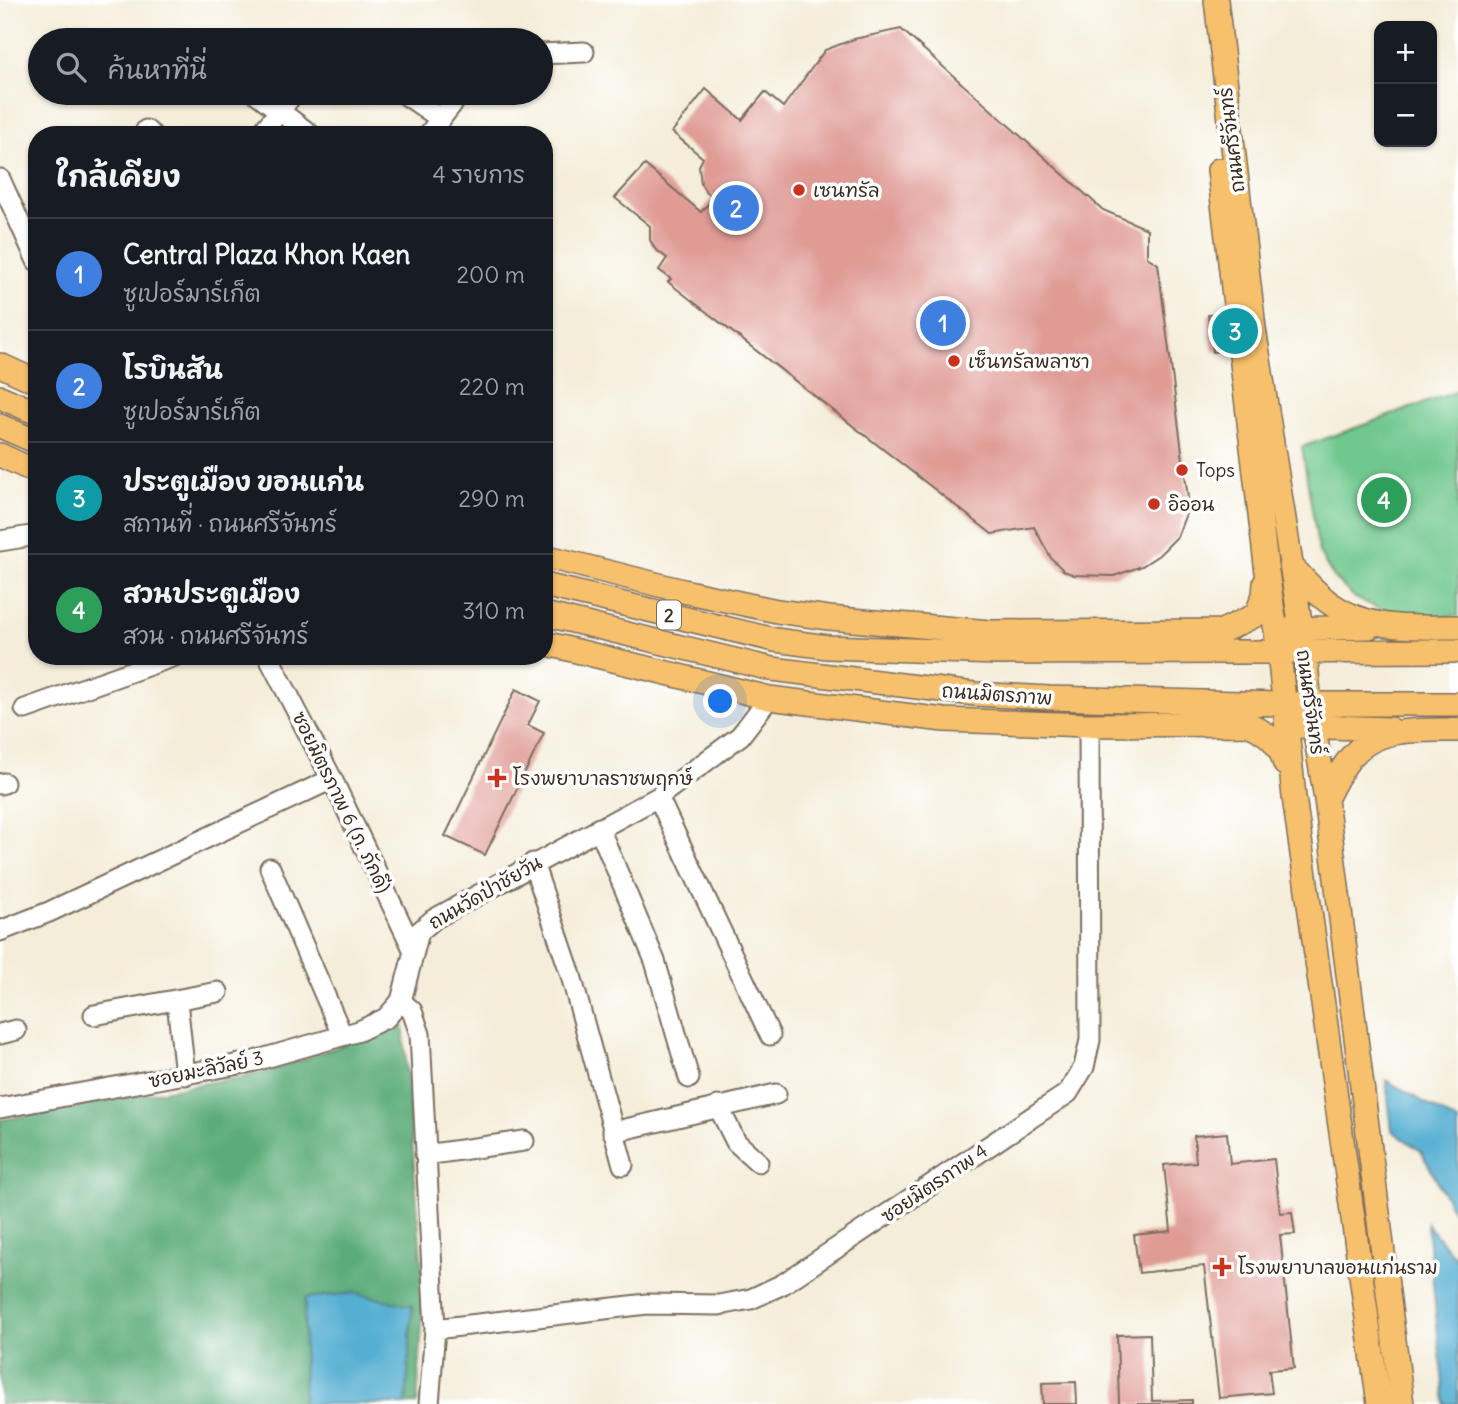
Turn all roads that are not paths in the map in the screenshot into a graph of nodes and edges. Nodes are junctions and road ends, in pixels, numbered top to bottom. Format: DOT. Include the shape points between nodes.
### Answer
graph roads {
  1 [pos="1201,0"];
  2 [pos="1216,0"];
  3 [pos="584,52"];
  4 [pos="553,53"];
  5 [pos="271,105"];
  6 [pos="284,105"];
  7 [pos="413,105"];
  8 [pos="451,105"];
  9 [pos="279,111"];
  10 [pos="267,126"];
  11 [pos="299,126"];
  12 [pos="433,126"];
  13 [pos="435,126"];
  14 [pos="0,179"];
  15 [pos="28,241"];
  16 [pos="0,365"];
  17 [pos="28,378"];
  18 [pos="0,397"];
  19 [pos="28,409"];
  20 [pos="0,426"];
  21 [pos="28,438"];
  22 [pos="0,455"];
  23 [pos="28,468"];
  24 [pos="28,536"];
  25 [pos="0,541"];
  26 [pos="553,558"];
  27 [pos="1266,565"];
  28 [pos="1292,567"];
  29 [pos="553,587"];
  30 [pos="553,616"];
  31 [pos="1389,626"];
  32 [pos="1458,627"];
  33 [pos="1301,629"];
  34 [pos="1222,631"];
  35 [pos="1051,632"];
  36 [pos="1278,641"];
  37 [pos="553,645"];
  38 [pos="950,651"];
  39 [pos="1458,651"];
  40 [pos="1305,653"];
  41 [pos="149,665"];
  42 [pos="273,665"];
  43 [pos="769,698"];
  44 [pos="1049,698"];
  45 [pos="1458,704"];
  46 [pos="24,709"];
  47 [pos="1285,715"];
  48 [pos="1311,715"];
  49 [pos="944,720"];
  50 [pos="1249,724"];
  51 [pos="1088,725"];
  52 [pos="1407,730"];
  53 [pos="1458,730"];
  54 [pos="332,779"];
  55 [pos="658,797"];
  56 [pos="1294,797"];
  57 [pos="1325,799"];
  58 [pos="599,828"];
  59 [pos="533,863"];
  60 [pos="270,868"];
  61 [pos="0,932"];
  62 [pos="413,949"];
  63 [pos="218,992"];
  64 [pos="177,1000"];
  65 [pos="401,1001"];
  66 [pos="94,1015"];
  67 [pos="342,1035"];
  68 [pos="770,1035"];
  69 [pos="184,1075"];
  70 [pos="690,1078"];
  71 [pos="776,1094"];
  72 [pos="1,1103"];
  73 [pos="718,1106"];
  74 [pos="614,1132"];
  75 [pos="524,1141"];
  76 [pos="425,1155"];
  77 [pos="758,1162"];
  78 [pos="623,1165"];
  79 [pos="435,1329"];
  80 [pos="429,1404"];
  81 [pos="1379,1404"];
  82 [pos="1402,1404"];
  1 -- 27 [label="main road, ถนนศรีจันทร์"];
  2 -- 28 [label="main road, ถนนศรีจันทร์" via="1254,328"];
  3 -- 4 [label="street"];
  5 -- 9 [label="street"];
  6 -- 9 [label="street"];
  7 -- 12 [label="street"];
  8 -- 13 [label="street"];
  9 -- 10 [label="street"];
  9 -- 11 [label="street"];
  14 -- 15 [label="street"];
  16 -- 17 [label="main road"];
  18 -- 19 [label="main road"];
  20 -- 21 [label="main road"];
  22 -- 23 [label="main road"];
  24 -- 25 [label="street"];
  26 -- 35 [label="main road, 2" via="799,614 990,632"];
  27 -- 34 [label="main road" via="1264,595 1256,615"];
  27 -- 36 [label="main road, ถนนศรีจันทร์"];
  28 -- 31 [label="main road" via="1333,606"];
  28 -- 33 [label="main road, ถนนศรีจันทร์"];
  29 -- 38 [label="main road, ถนนมิตรภาพ / 2" via="794,642"];
  30 -- 44 [label="main road, ถนนมิตรภาพ / 2" via="772,669 903,687"];
  31 -- 32 [label="main road"];
  31 -- 33 [label="main road"];
  33 -- 36 [label="main road"];
  33 -- 40 [label="main road, ถนนศรีจันทร์"];
  34 -- 35 [label="main road"];
  34 -- 36 [label="main road"];
  35 -- 38 [label="main road"];
  36 -- 38 [label="main road, ถนนมิตรภาพ"];
  36 -- 40 [label="main road, ถนนมิตรภาพ"];
  36 -- 47 [label="main road, ถนนศรีจันทร์"];
  37 -- 43 [label="main road, ถนนมิตรภาพ"];
  39 -- 40 [label="main road, ถนนมิตรภาพ"];
  40 -- 48 [label="main road, ถนนศรีจันทร์"];
  41 -- 46 [label="street"];
  42 -- 54 [label="street, ซอยมิตรภาพ 6 (ภ. ภักดี)"];
  43 -- 49 [label="main road, ถนนมิตรภาพ"];
  43 -- 55 [label="street, ถนนวัดป่าชัยวัน" via="740,736"];
  44 -- 47 [label="main road, ถนนมิตรภาพ"];
  44 -- 49 [label="main road"];
  45 -- 48 [label="main road, ถนนมิตรภาพ"];
  47 -- 48 [label="main road, ถนนมิตรภาพ"];
  47 -- 50 [label="main road, ถนนมิตรภาพ"];
  47 -- 56 [label="main road, ถนนศรีจันทร์"];
  48 -- 52 [label="main road"];
  48 -- 57 [label="main road, ถนนศรีจันทร์"];
  49 -- 51 [label="main road, ถนนมิตรภาพ"];
  50 -- 51 [label="main road, ถนนมิตรภาพ"];
  50 -- 56 [label="main road" via="1269,734 1281,752"];
  51 -- 79 [label="street, ซอยมิตรภาพ 4" via="1090,1040 1084,1067 1068,1093 783,1284 751,1299 719,1305 647,1304"];
  52 -- 53 [label="main road"];
  52 -- 57 [label="main road" via="1375,738 1352,755"];
  54 -- 61 [label="street"];
  54 -- 62 [label="street, ซอยมิตรภาพ 6 (ภ. ภักดี)"];
  55 -- 58 [label="street, ถนนวัดป่าชัยวัน"];
  55 -- 68 [label="street"];
  56 -- 81 [label="main road, ถนนศรีจันทร์"];
  57 -- 82 [label="main road, ถนนศรีจันทร์"];
  58 -- 59 [label="street, ถนนวัดป่าชัยวัน"];
  58 -- 70 [label="street" via="655,961"];
  59 -- 62 [label="street, ถนนวัดป่าชัยวัน" via="434,919 419,932"];
  59 -- 74 [label="street" via="570,972"];
  60 -- 67 [label="street"];
  62 -- 65 [label="street, ถนนวัดป่าชัยวัน"];
  63 -- 64 [label="street"];
  64 -- 66 [label="street"];
  64 -- 69 [label="street"];
  65 -- 67 [label="street, ซอยมะลิวัลย์ 3" via="386,1018"];
  65 -- 76 [label="street" via="412,1011 420,1034"];
  67 -- 69 [label="street, ซอยมะลิวัลย์ 3" via="251,1062"];
  69 -- 72 [label="street, ซอยมะลิวัลย์ 3"];
  71 -- 73 [label="street"];
  73 -- 74 [label="street"];
  73 -- 77 [label="street" via="736,1142"];
  74 -- 78 [label="street"];
  75 -- 76 [label="street"];
  76 -- 79 [label="street"];
  79 -- 80 [label="street"];
}
